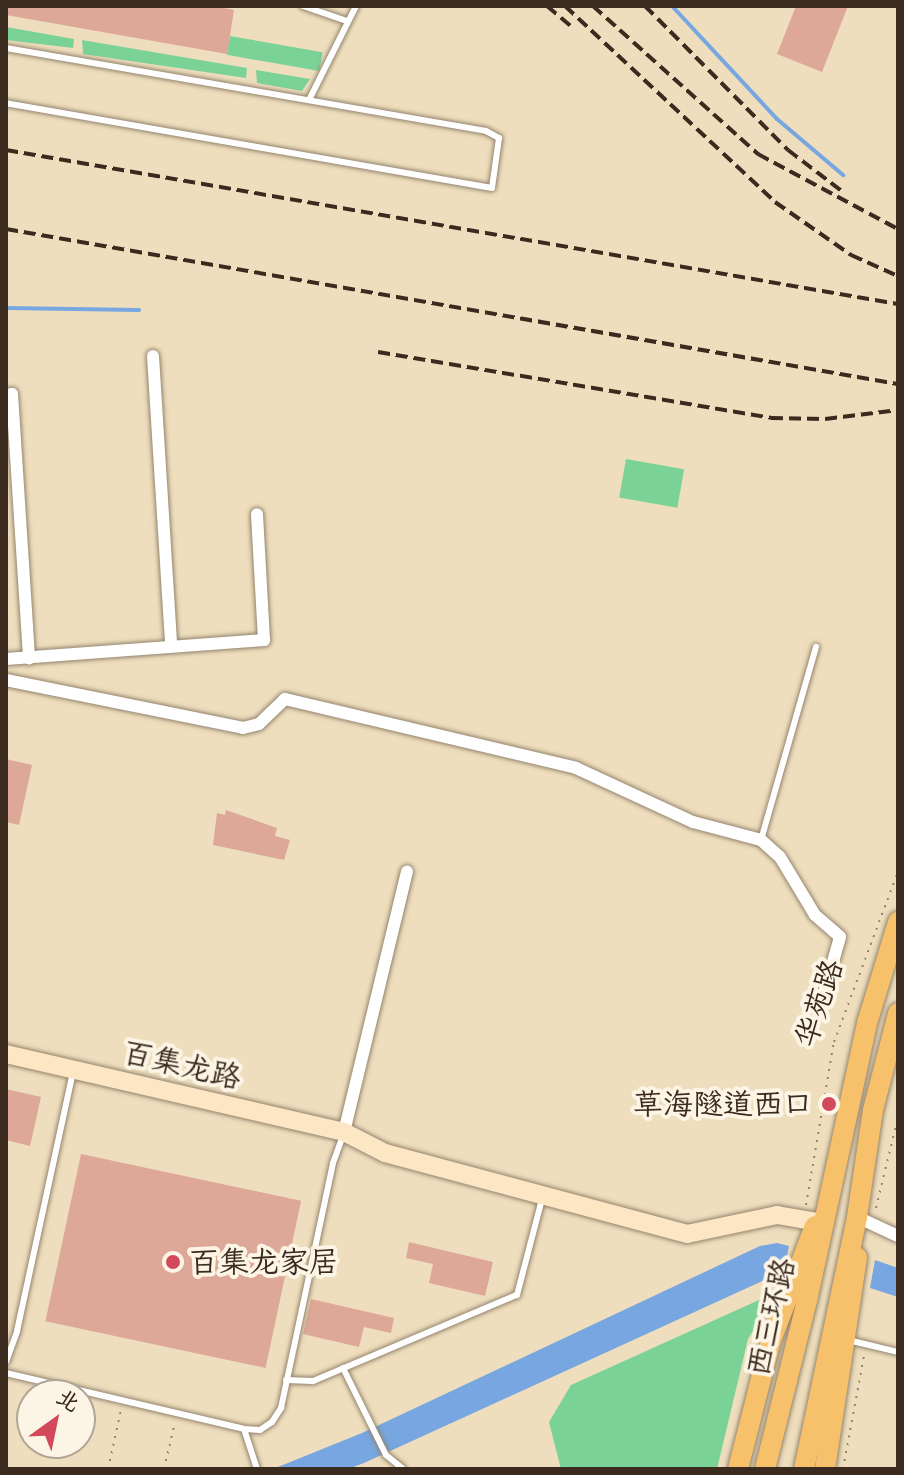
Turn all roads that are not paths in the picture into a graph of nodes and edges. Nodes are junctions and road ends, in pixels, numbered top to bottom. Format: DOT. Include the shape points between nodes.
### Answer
graph roads {
  1 [pos="303,6"];
  2 [pos="356,6"];
  3 [pos="347,21"];
  4 [pos="6,48"];
  5 [pos="309,100"];
  6 [pos="6,103"];
  7 [pos="153,356"];
  8 [pos="6,395"];
  9 [pos="257,514"];
  10 [pos="171,646"];
  11 [pos="816,647"];
  12 [pos="29,658"];
  13 [pos="6,659"];
  14 [pos="6,680"];
  15 [pos="761,840"];
  16 [pos="407,871"];
  17 [pos="898,922"];
  18 [pos="821,1004"];
  19 [pos="898,1013"];
  20 [pos="6,1054"];
  21 [pos="74,1069"];
  22 [pos="344,1132"];
  23 [pos="542,1195"];
  24 [pos="857,1217"];
  25 [pos="815,1221"];
  26 [pos="898,1236"];
  27 [pos="848,1340"];
  28 [pos="898,1352"];
  29 [pos="6,1362"];
  30 [pos="343,1368"];
  31 [pos="6,1373"];
  32 [pos="286,1380"];
  33 [pos="244,1429"];
  34 [pos="256,1466"];
  35 [pos="403,1469"];
  36 [pos="738,1469"];
  37 [pos="765,1469"];
  38 [pos="804,1469"];
  39 [pos="825,1469"];
  1 -- 3 [label="lane"];
  2 -- 3 [label="lane"];
  3 -- 5 [label="lane"];
  4 -- 5 [label="lane"];
  5 -- 6 [label="lane" via="486,131 499,138 492,188"];
  7 -- 10 [label="street"];
  8 -- 12 [label="street" via="12,394"];
  9 -- 10 [label="street" via="264,640"];
  10 -- 12 [label="street"];
  11 -- 15 [label="lane"];
  12 -- 13 [label="street"];
  14 -- 15 [label="street" via="243,728 259,724 285,699 576,768 693,822"];
  15 -- 18 [label="street" via="780,857 815,915 840,937"];
  16 -- 22 [label="street"];
  17 -- 25 [label="main road, 华苑路" via="867,1023 834,1178"];
  19 -- 24 [label="main road" via="873,1110"];
  20 -- 21 [label="street, 百集龙路"];
  21 -- 22 [label="street, 百集龙路"];
  21 -- 29 [label="lane"];
  22 -- 23 [label="street, 百集龙路" via="385,1153"];
  22 -- 32 [label="lane"];
  23 -- 25 [label="street, 百集龙路" via="687,1234 777,1215"];
  23 -- 30 [label="lane" via="517,1295"];
  24 -- 26 [label="street"];
  24 -- 27 [label="main road" via="858,1265"];
  24 -- 38 [label="main road, 西三环路"];
  25 -- 36 [label="main road" via="770,1343"];
  25 -- 37 [label="main road, 西三环路"];
  27 -- 28 [label="lane"];
  27 -- 39 [label="main road"];
  30 -- 32 [label="lane" via="313,1381"];
  30 -- 35 [label="lane" via="386,1455"];
  31 -- 33 [label="lane"];
  32 -- 33 [label="lane" via="272,1422 260,1430"];
  33 -- 34 [label="lane"];
}
